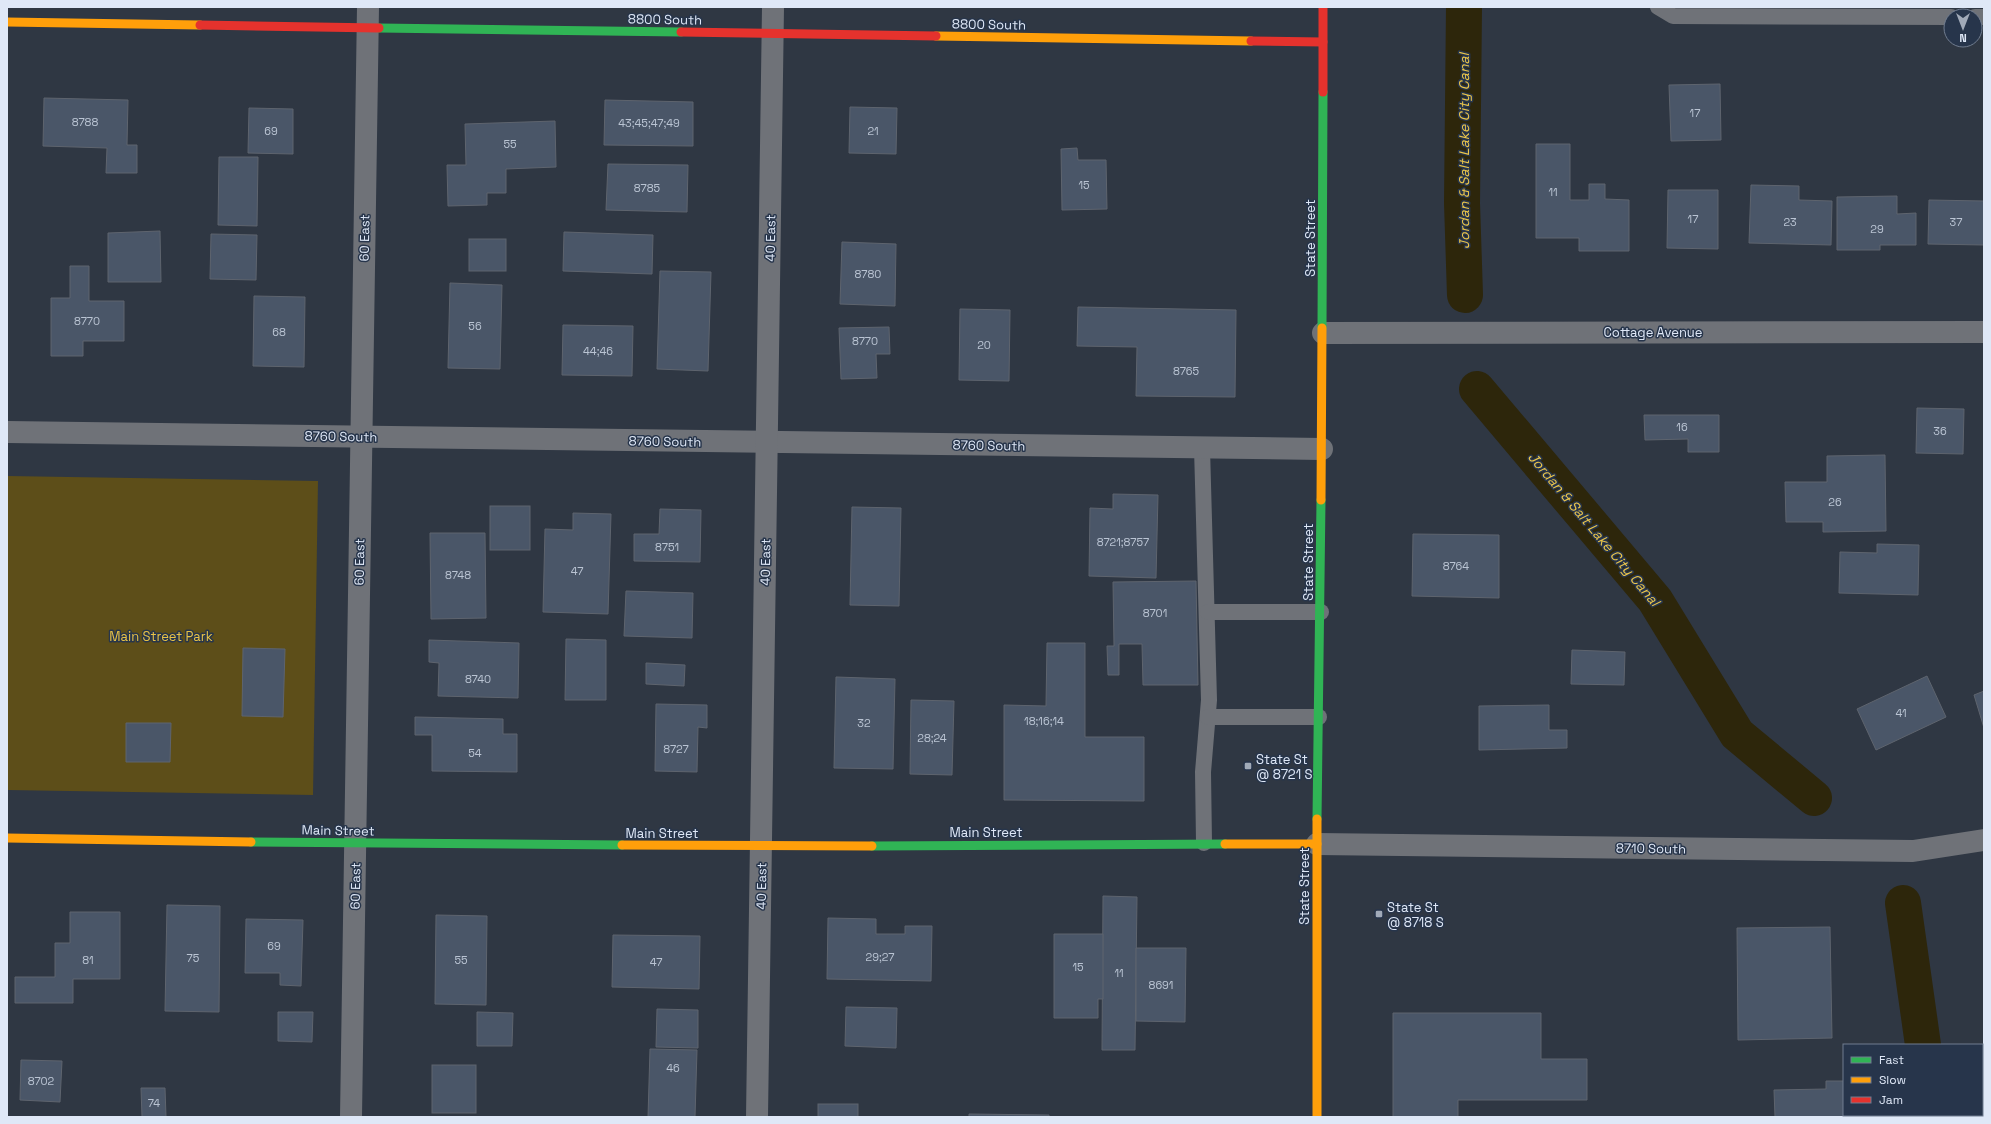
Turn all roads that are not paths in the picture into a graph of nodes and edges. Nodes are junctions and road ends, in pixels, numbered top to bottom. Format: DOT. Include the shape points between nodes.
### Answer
graph roads {
  1 [pos="773,7"];
  2 [pos="1323,7"];
  3 [pos="1658,7"];
  4 [pos="367,17"];
  5 [pos="1943,17"];
  6 [pos="7,22"];
  7 [pos="772,34"];
  8 [pos="1323,42"];
  9 [pos="1984,332"];
  10 [pos="1322,333"];
  11 [pos="7,432"];
  12 [pos="361,437"];
  13 [pos="767,442"];
  14 [pos="1202,448"];
  15 [pos="1322,449"];
  16 [pos="1208,612"];
  17 [pos="1321,612"];
  18 [pos="1208,717"];
  19 [pos="1319,717"];
  20 [pos="7,838"];
  21 [pos="1984,840"];
  22 [pos="355,843"];
  23 [pos="1204,843"];
  24 [pos="1317,844"];
  25 [pos="761,846"];
  26 [pos="351,1117"];
  27 [pos="757,1117"];
  28 [pos="1317,1117"];
  1 -- 7 [label="street, 40 East"];
  2 -- 8 [label="street, State Street"];
  3 -- 5 [label="lane" via="1673,16"];
  4 -- 6 [label="street, 8800 South"];
  4 -- 7 [label="street, 8800 South"];
  4 -- 12 [label="street, 60 East"];
  7 -- 8 [label="street, 8800 South"];
  7 -- 13 [label="street, 40 East"];
  8 -- 10 [label="street, State Street"];
  9 -- 10 [label="street, Cottage Avenue"];
  10 -- 15 [label="street, State Street"];
  11 -- 12 [label="street, 8760 South"];
  12 -- 13 [label="street, 8760 South"];
  12 -- 22 [label="street, 60 East"];
  13 -- 14 [label="street, 8760 South"];
  13 -- 25 [label="street, 40 East"];
  14 -- 15 [label="street, 8760 South"];
  14 -- 16 [label="lane"];
  15 -- 17 [label="street, State Street"];
  16 -- 17 [label="lane"];
  16 -- 18 [label="lane"];
  17 -- 19 [label="street, State Street"];
  18 -- 19 [label="lane"];
  18 -- 23 [label="lane" via="1203,772"];
  19 -- 24 [label="street, State Street"];
  20 -- 22 [label="street, Main Street"];
  21 -- 24 [label="street, 8710 South" via="1913,851"];
  22 -- 25 [label="street, Main Street"];
  22 -- 26 [label="street, 60 East"];
  23 -- 24 [label="street, Main Street"];
  23 -- 25 [label="street, Main Street"];
  24 -- 28 [label="street, State Street"];
  25 -- 27 [label="street, 40 East"];
}
